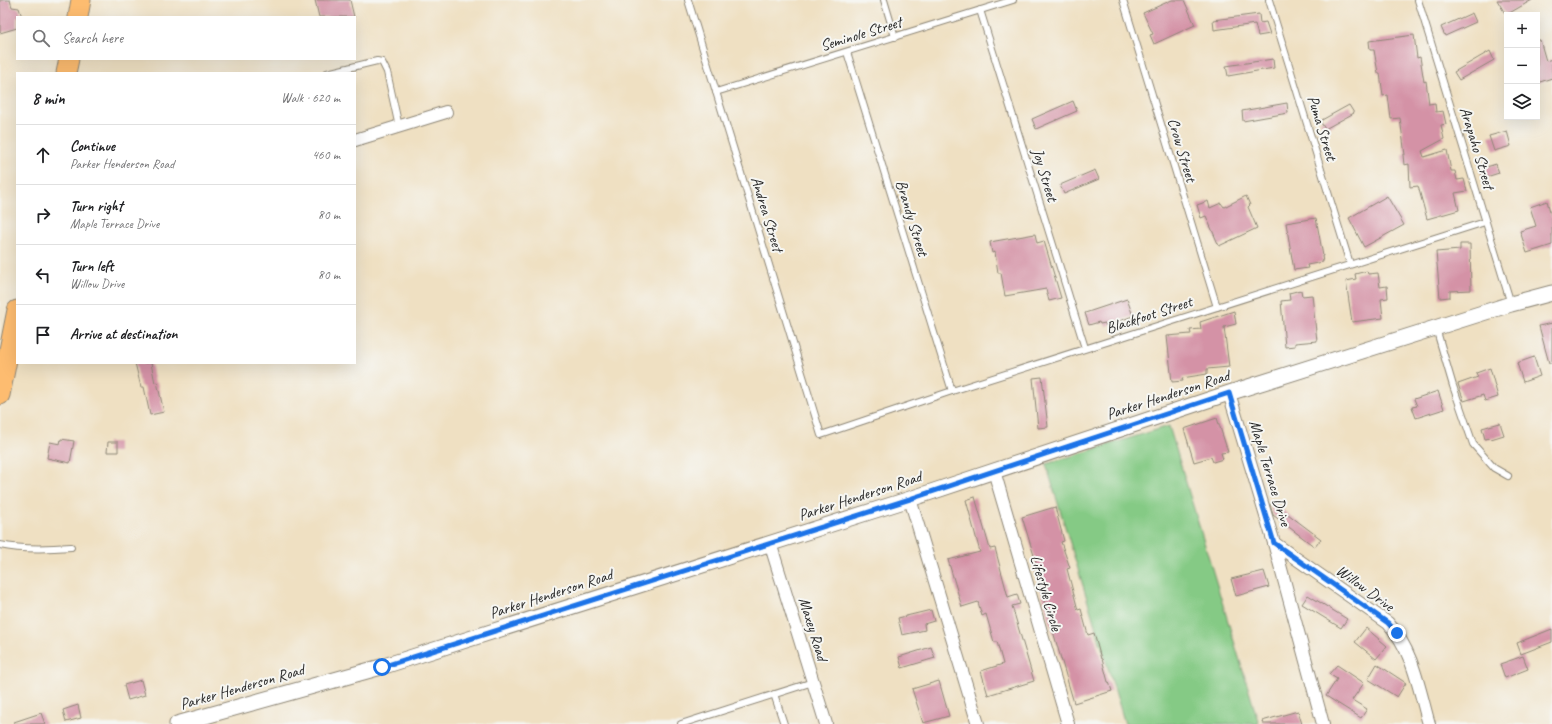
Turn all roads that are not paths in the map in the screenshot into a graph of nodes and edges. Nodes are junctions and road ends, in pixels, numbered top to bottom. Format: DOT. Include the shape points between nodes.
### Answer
graph roads {
  1 [pos="81,0"];
  2 [pos="688,0"];
  3 [pos="884,0"];
  4 [pos="1013,0"];
  5 [pos="1123,0"];
  6 [pos="1269,0"];
  7 [pos="1418,0"];
  8 [pos="980,10"];
  9 [pos="78,16"];
  10 [pos="895,37"];
  11 [pos="847,52"];
  12 [pos="69,60"];
  13 [pos="66,72"];
  14 [pos="331,72"];
  15 [pos="716,92"];
  16 [pos="446,112"];
  17 [pos="399,127"];
  18 [pos="356,140"];
  19 [pos="1485,222"];
  20 [pos="1350,264"];
  21 [pos="1552,293"];
  22 [pos="1511,304"];
  23 [pos="1217,307"];
  24 [pos="16,315"];
  25 [pos="1436,328"];
  26 [pos="1085,348"];
  27 [pos="952,390"];
  28 [pos="1229,393"];
  29 [pos="0,395"];
  30 [pos="821,435"];
  31 [pos="994,471"];
  32 [pos="1508,476"];
  33 [pos="910,499"];
  34 [pos="770,543"];
  35 [pos="1274,543"];
  36 [pos="0,545"];
  37 [pos="71,546"];
  38 [pos="813,682"];
  39 [pos="774,694"];
  40 [pos="177,724"];
  41 [pos="681,724"];
  42 [pos="784,724"];
  43 [pos="826,724"];
  44 [pos="978,724"];
  45 [pos="1068,724"];
  46 [pos="1323,724"];
  47 [pos="1429,724"];
  1 -- 9 [label="main road"];
  2 -- 15 [label="lane, Andrea Street"];
  3 -- 10 [label="lane"];
  4 -- 8 [label="lane, Seminole Street"];
  5 -- 23 [label="lane, Crow Street"];
  6 -- 20 [label="lane, Puma Street"];
  7 -- 19 [label="lane, Arapaho Street"];
  8 -- 10 [label="lane, Seminole Street"];
  8 -- 26 [label="lane, Joy Street"];
  10 -- 11 [label="lane, Seminole Street"];
  11 -- 15 [label="lane, Seminole Street"];
  11 -- 27 [label="lane, Brandy Street"];
  12 -- 13 [label="main road"];
  14 -- 17 [label="lane" via="382,62 387,72"];
  15 -- 30 [label="lane, Andrea Street"];
  16 -- 17 [label="street"];
  17 -- 18 [label="street"];
  19 -- 20 [label="lane, Blackfoot Street"];
  19 -- 22 [label="lane, Arapaho Street"];
  20 -- 23 [label="lane, Blackfoot Street"];
  21 -- 22 [label="street, Parker Henderson Road"];
  22 -- 25 [label="street, Parker Henderson Road"];
  23 -- 26 [label="lane, Blackfoot Street"];
  24 -- 29 [label="main road"];
  25 -- 28 [label="street, Parker Henderson Road"];
  25 -- 32 [label="lane" via="1473,444 1494,468"];
  26 -- 27 [label="lane, Blackfoot Street"];
  27 -- 30 [label="lane, Blackfoot Street"];
  28 -- 31 [label="street, Parker Henderson Road"];
  28 -- 35 [label="street, Maple Terrace Drive"];
  31 -- 33 [label="street, Parker Henderson Road"];
  31 -- 45 [label="street, Lifestyle Circle"];
  33 -- 34 [label="street, Parker Henderson Road"];
  33 -- 44 [label="street"];
  34 -- 38 [label="street, Maxey Road"];
  34 -- 40 [label="street, Parker Henderson Road" via="382,667"];
  35 -- 46 [label="street, Maple Terrace Drive"];
  35 -- 47 [label="street, Willow Drive" via="1388,623 1397,633 1409,657"];
  36 -- 37 [label="lane" via="46,549"];
  38 -- 39 [label="lane"];
  38 -- 43 [label="street, Maxey Road"];
  39 -- 41 [label="lane"];
  39 -- 42 [label="lane"];
}
